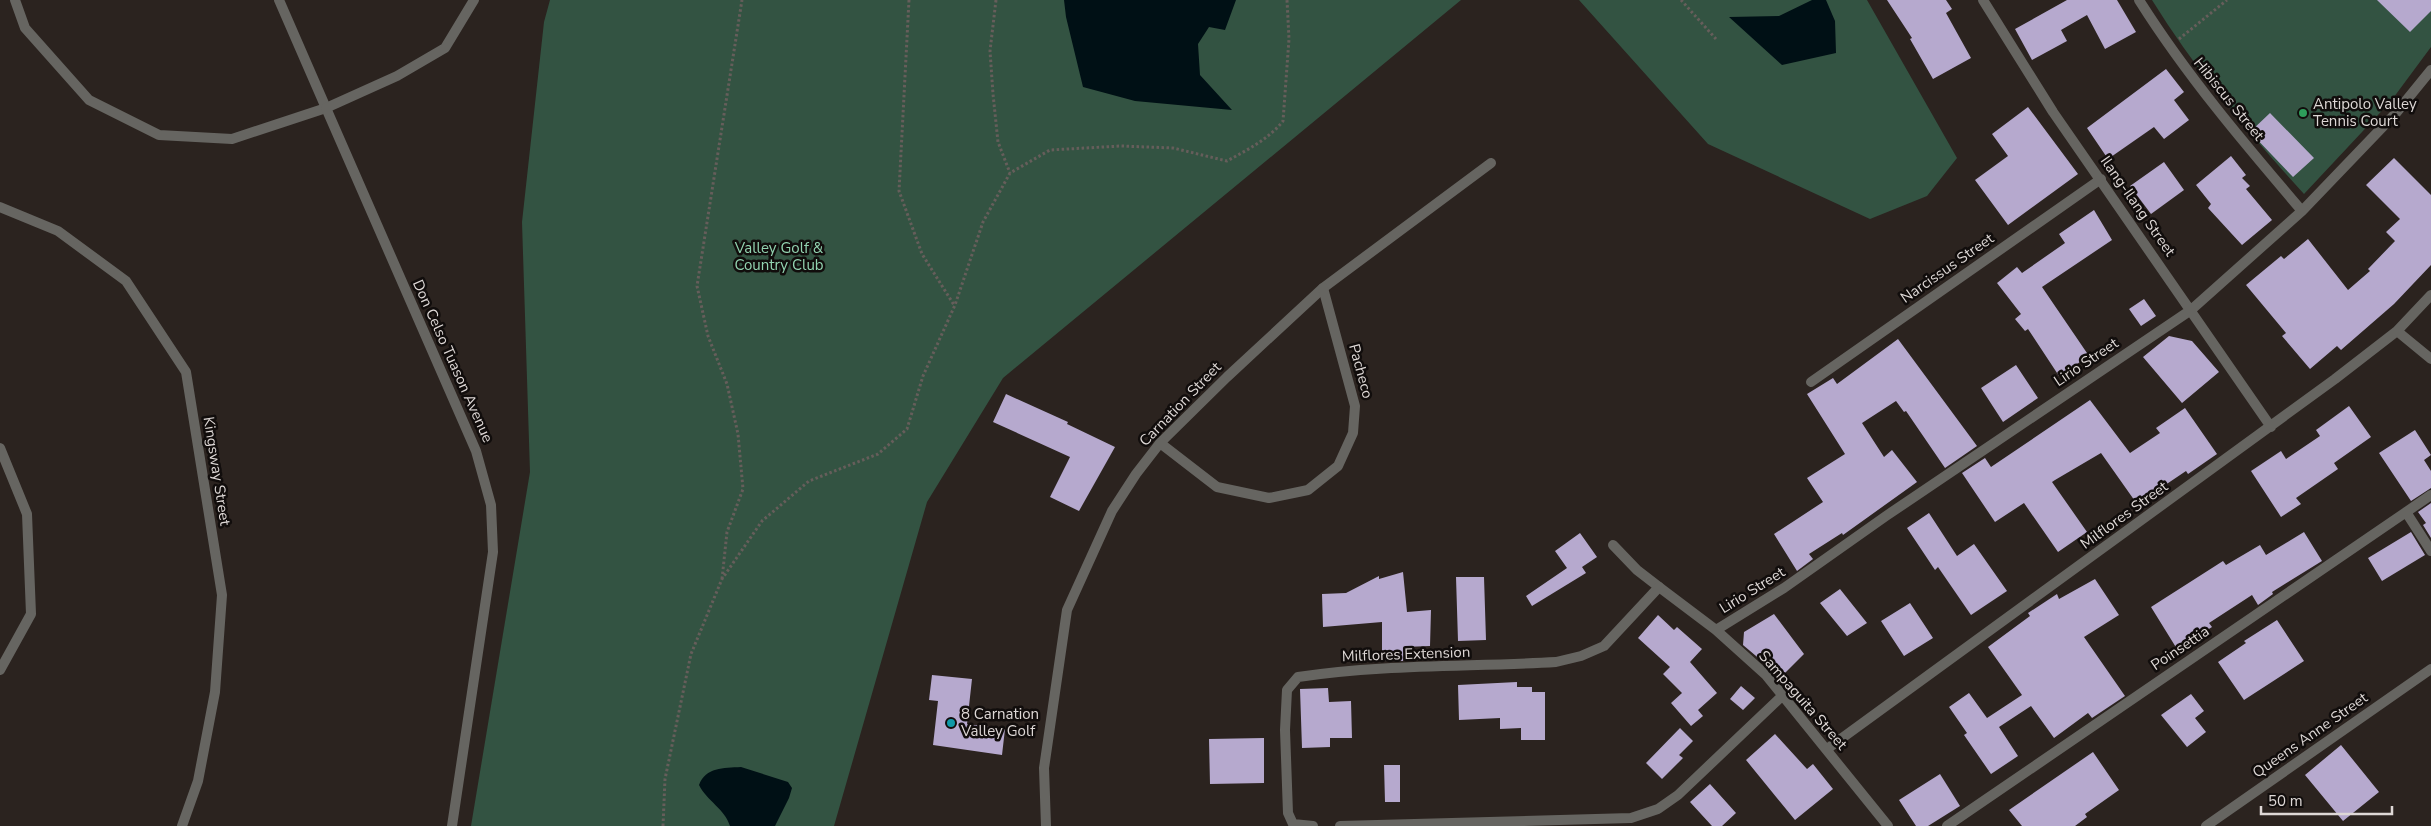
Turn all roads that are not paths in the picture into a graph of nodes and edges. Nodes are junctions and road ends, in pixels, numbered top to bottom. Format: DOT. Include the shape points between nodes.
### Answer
graph roads {
  1 [pos="15,0"];
  2 [pos="279,0"];
  3 [pos="474,0"];
  4 [pos="1983,0"];
  5 [pos="2139,0"];
  6 [pos="2431,70"];
  7 [pos="326,108"];
  8 [pos="1491,163"];
  9 [pos="2101,179"];
  10 [pos="0,208"];
  11 [pos="2302,211"];
  12 [pos="1323,288"];
  13 [pos="2431,295"];
  14 [pos="2191,310"];
  15 [pos="2398,331"];
  16 [pos="2431,359"];
  17 [pos="1811,382"];
  18 [pos="2271,427"];
  19 [pos="1160,443"];
  20 [pos="0,448"];
  21 [pos="2431,495"];
  22 [pos="2406,512"];
  23 [pos="1613,545"];
  24 [pos="2431,551"];
  25 [pos="1659,587"];
  26 [pos="1716,630"];
  27 [pos="2431,669"];
  28 [pos="0,670"];
  29 [pos="1782,696"];
  30 [pos="1827,749"];
  31 [pos="182,826"];
  32 [pos="452,826"];
  33 [pos="1046,826"];
  34 [pos="1313,826"];
  35 [pos="1340,826"];
  36 [pos="1888,826"];
  37 [pos="1947,826"];
  38 [pos="2206,826"];
  1 -- 7 [label="street" via="25,28 89,100 159,135 232,139"];
  2 -- 7 [label="street, Don Celso Tuason Avenue"];
  3 -- 7 [label="street" via="446,48 397,76"];
  4 -- 9 [label="street, Ilang-Ilang Street" via="2053,112"];
  5 -- 11 [label="street, Hibiscus Street" via="2169,48"];
  6 -- 11 [label="street, Lirio Street" via="2396,113"];
  7 -- 32 [label="street, Don Celso Tuason Avenue" via="476,451 491,505 493,552"];
  8 -- 12 [label="street, Carnation Street"];
  9 -- 14 [label="street, Ilang-Ilang Street"];
  9 -- 17 [label="street, Narcissus Street"];
  10 -- 31 [label="street, Kingsway Street" via="58,231 126,281 186,372 222,595 215,692 198,781"];
  11 -- 14 [label="street, Lirio Street"];
  12 -- 19 [label="street, Carnation Street"];
  12 -- 19 [label="street, Pacheco" via="1355,406 1354,433 1338,466 1308,490 1269,498 1217,487"];
  13 -- 15 [label="street, Milflores Street"];
  14 -- 18 [label="street, Ilang-Ilang Street"];
  14 -- 26 [label="street, Lirio Street" via="1784,588"];
  15 -- 16 [label="street"];
  15 -- 18 [label="street, Milflores Street"];
  18 -- 30 [label="street, Milflores Street"];
  19 -- 33 [label="street, Carnation Street" via="1112,511 1067,610 1044,768"];
  20 -- 28 [label="street" via="27,514 31,614"];
  21 -- 22 [label="street, Poinsettia"];
  22 -- 24 [label="street"];
  22 -- 37 [label="street, Poinsettia"];
  23 -- 25 [label="street, Sampaguita Street"];
  25 -- 26 [label="street, Sampaguita Street"];
  25 -- 34 [label="street, Milflores Extension" via="1604,646 1581,656 1556,662 1385,669 1298,677 1287,690 1288,813 1293,824"];
  26 -- 29 [label="street, Sampaguita Street" via="1766,675"];
  27 -- 38 [label="street, Queens Anne Street"];
  29 -- 30 [label="street, Sampaguita Street"];
  29 -- 35 [label="street" via="1678,795 1658,809 1631,818"];
  30 -- 36 [label="street, Sampaguita Street"];
}
